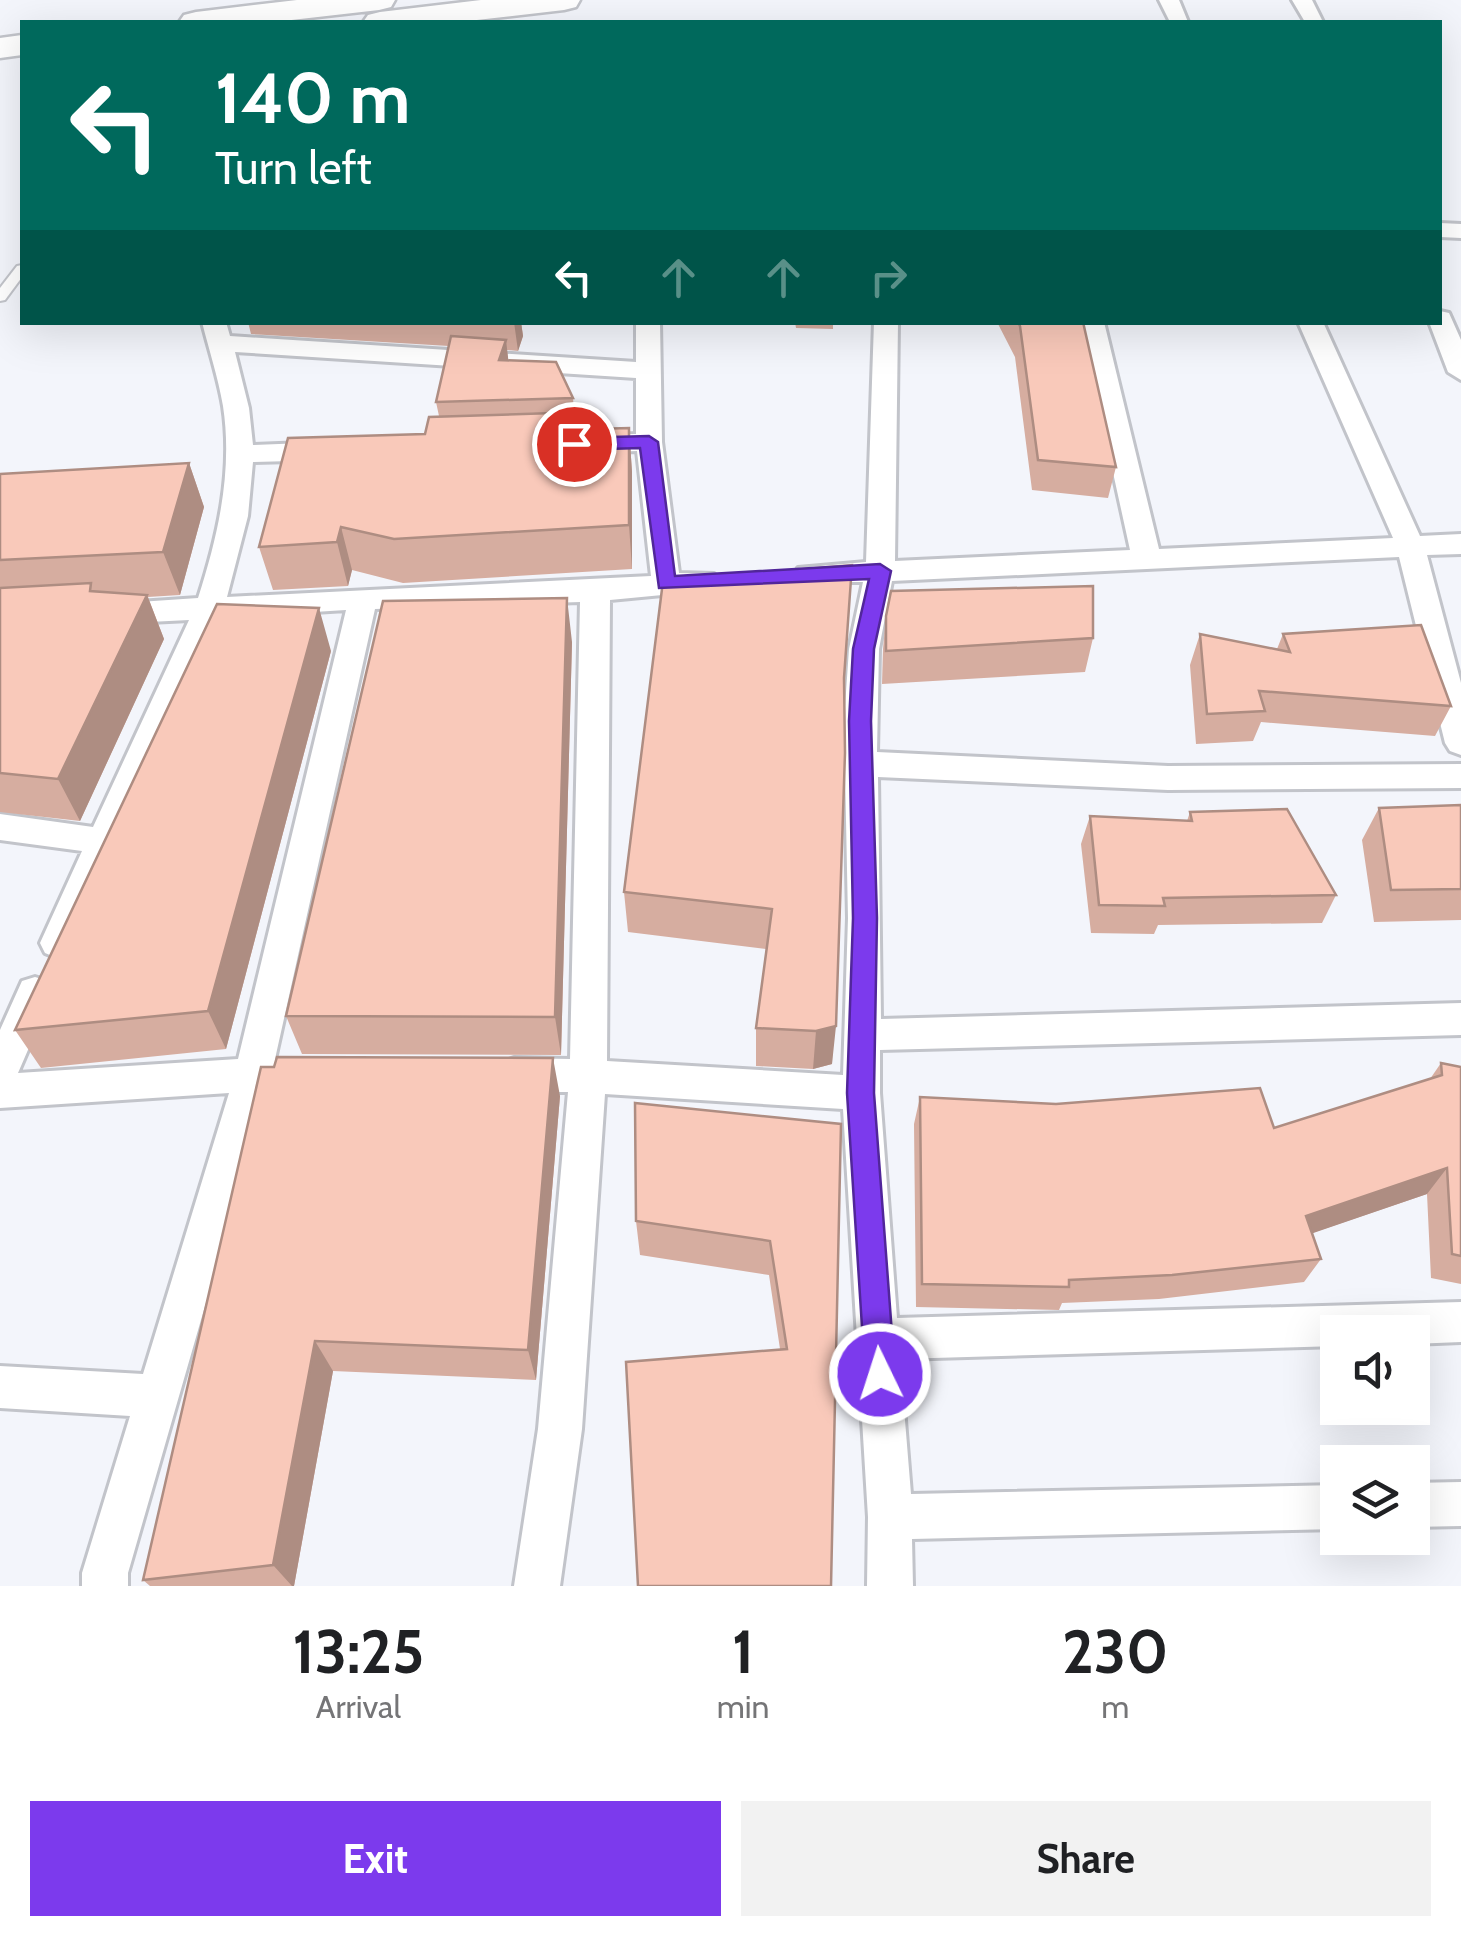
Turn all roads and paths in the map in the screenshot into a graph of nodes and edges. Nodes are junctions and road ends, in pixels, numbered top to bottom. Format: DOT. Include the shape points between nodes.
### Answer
graph roads {
  1 [pos="379,0"];
  2 [pos="564,0"];
  3 [pos="474,16"];
  4 [pos="213,20"];
  5 [pos="411,20"];
  6 [pos="20,272"];
  7 [pos="0,297"];
  8 [pos="1442,323"];
  9 [pos="648,325"];
  10 [pos="886,325"];
  11 [pos="1093,325"];
  12 [pos="1311,325"];
  13 [pos="216,333"];
  14 [pos="648,371"];
  15 [pos="1461,372"];
  16 [pos="649,442"];
  17 [pos="551,445"];
  18 [pos="356,450"];
  19 [pos="239,454"];
  20 [pos="1461,544"];
  21 [pos="1410,545"];
  22 [pos="1147,560"];
  23 [pos="880,571"];
  24 [pos="783,576"];
  25 [pos="724,580"];
  26 [pos="666,583"];
  27 [pos="594,591"];
  28 [pos="363,599"];
  29 [pos="210,609"];
  30 [pos="76,615"];
  31 [pos="1454,679"];
  32 [pos="1461,743"];
  33 [pos="862,764"];
  34 [pos="1461,776"];
  35 [pos="0,827"];
  36 [pos="102,841"];
  37 [pos="1461,1019"];
  38 [pos="862,1034"];
  39 [pos="0,1072"];
  40 [pos="254,1074"];
  41 [pos="312,1074"];
  42 [pos="470,1075"];
  43 [pos="588,1076"];
  44 [pos="0,1091"];
  45 [pos="860,1093"];
  46 [pos="1461,1322"];
  47 [pos="877,1338"];
  48 [pos="0,1387"];
  49 [pos="160,1396"];
  50 [pos="1461,1504"];
  51 [pos="1430,1505"];
  52 [pos="1320,1507"];
  53 [pos="890,1518"];
  54 [pos="105,1586"];
  55 [pos="536,1586"];
  56 [pos="890,1586"];
  1 -- 4 [label="highway"];
  2 -- 3 [label="highway"];
  3 -- 5 [label="highway"];
  6 -- 7 [label="lane"];
  8 -- 15 [label="street"];
  9 -- 14 [label="street"];
  10 -- 23 [label="street"];
  11 -- 22 [label="street"];
  12 -- 21 [label="street"];
  13 -- 14 [label="street"];
  13 -- 19 [label="street" via="238,418"];
  14 -- 16 [label="street"];
  16 -- 17 [label="street"];
  16 -- 26 [label="street"];
  18 -- 19 [label="street"];
  19 -- 29 [label="street" via="240,488"];
  20 -- 21 [label="street"];
  21 -- 22 [label="street"];
  21 -- 31 [label="street"];
  22 -- 23 [label="street"];
  23 -- 24 [label="street"];
  23 -- 33 [label="street" via="864,649"];
  25 -- 26 [label="street"];
  26 -- 27 [label="street"];
  27 -- 28 [label="street"];
  27 -- 43 [label="street"];
  28 -- 29 [label="street"];
  28 -- 40 [label="street"];
  29 -- 30 [label="street"];
  29 -- 36 [label="street"];
  31 -- 32 [label="street"];
  33 -- 34 [label="street" via="1168,778"];
  33 -- 38 [label="street"];
  35 -- 36 [label="street"];
  36 -- 39 [label="street"];
  37 -- 38 [label="street"];
  38 -- 45 [label="street"];
  40 -- 41 [label="street"];
  40 -- 44 [label="street"];
  40 -- 49 [label="street"];
  42 -- 43 [label="street"];
  43 -- 45 [label="street"];
  43 -- 55 [label="street" via="560,1429"];
  45 -- 47 [label="street"];
  46 -- 47 [label="street"];
  47 -- 53 [label="street"];
  48 -- 49 [label="street"];
  49 -- 54 [label="street"];
  50 -- 51 [label="street"];
  52 -- 53 [label="street"];
  53 -- 56 [label="street"];
}
